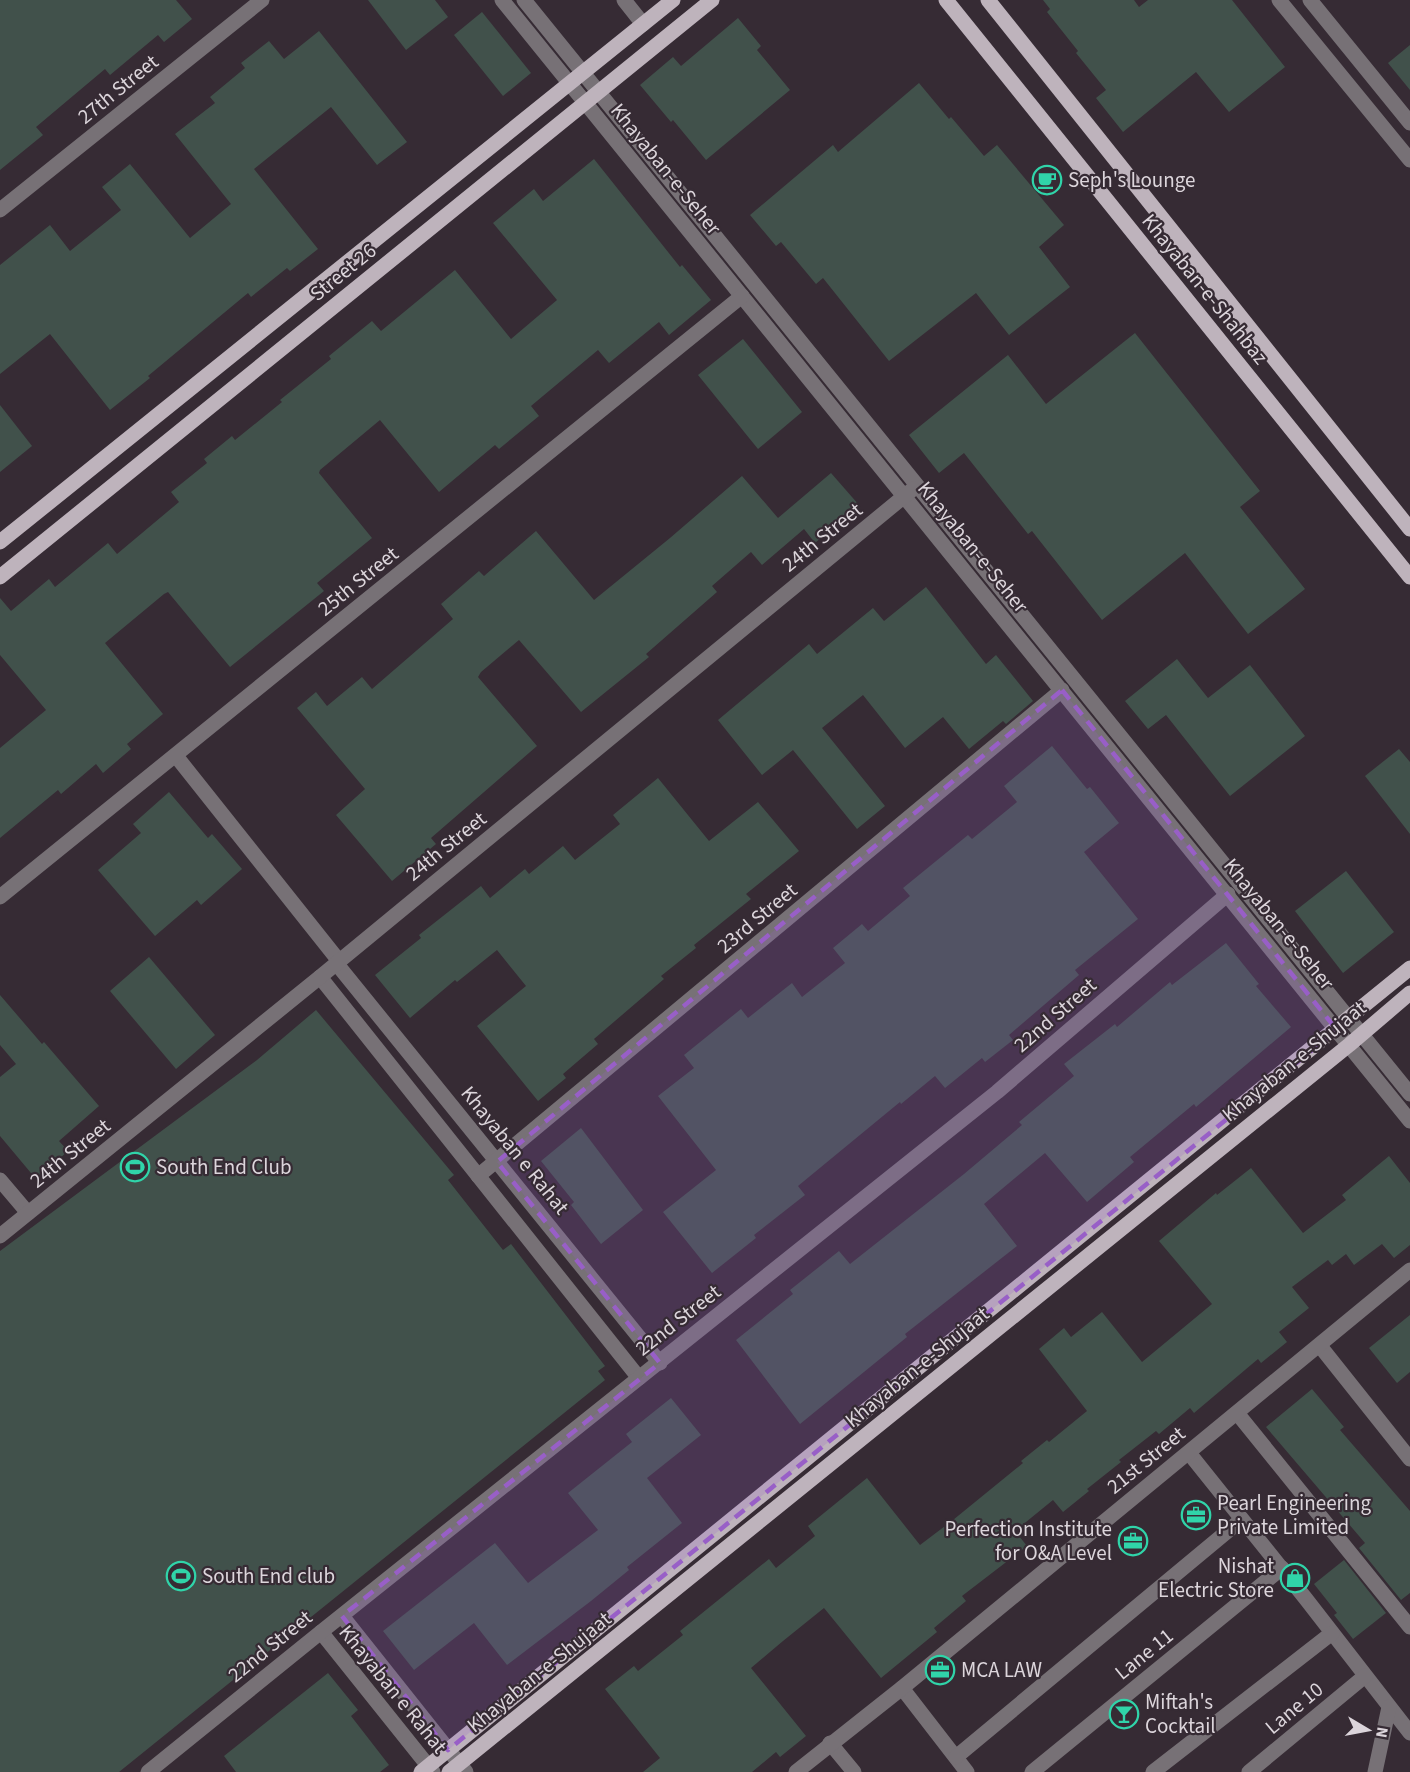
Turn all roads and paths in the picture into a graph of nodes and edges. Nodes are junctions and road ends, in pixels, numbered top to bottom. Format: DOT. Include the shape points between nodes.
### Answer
graph roads {
  1 [pos="262,0"];
  2 [pos="502,0"];
  3 [pos="524,0"];
  4 [pos="624,0"];
  5 [pos="673,0"];
  6 [pos="712,0"];
  7 [pos="946,0"];
  8 [pos="987,0"];
  9 [pos="1279,0"];
  10 [pos="1310,0"];
  11 [pos="643,24"];
  12 [pos="582,72"];
  13 [pos="569,82"];
  14 [pos="599,92"];
  15 [pos="586,103"];
  16 [pos="1410,123"];
  17 [pos="1405,143"];
  18 [pos="1410,160"];
  19 [pos="0,210"];
  20 [pos="742,296"];
  21 [pos="917,486"];
  22 [pos="904,496"];
  23 [pos="1410,530"];
  24 [pos="0,543"];
  25 [pos="0,577"];
  26 [pos="1410,577"];
  27 [pos="1062,690"];
  28 [pos="176,756"];
  29 [pos="1228,894"];
  30 [pos="0,897"];
  31 [pos="338,962"];
  32 [pos="1410,968"];
  33 [pos="320,977"];
  34 [pos="1410,993"];
  35 [pos="1349,1019"];
  36 [pos="1337,1030"];
  37 [pos="1361,1034"];
  38 [pos="1349,1045"];
  39 [pos="1410,1094"];
  40 [pos="1410,1121"];
  41 [pos="497,1162"];
  42 [pos="478,1176"];
  43 [pos="0,1180"];
  44 [pos="28,1213"];
  45 [pos="2,1230"];
  46 [pos="1410,1270"];
  47 [pos="1320,1346"];
  48 [pos="660,1363"];
  49 [pos="639,1378"];
  50 [pos="1237,1413"];
  51 [pos="1189,1453"];
  52 [pos="1410,1459"];
  53 [pos="1241,1520"];
  54 [pos="1282,1568"];
  55 [pos="342,1616"];
  56 [pos="1410,1627"];
  57 [pos="321,1632"];
  58 [pos="1332,1633"];
  59 [pos="1365,1676"];
  60 [pos="902,1688"];
  61 [pos="1389,1707"];
  62 [pos="1410,1733"];
  63 [pos="830,1743"];
  64 [pos="447,1750"];
  65 [pos="956,1757"];
  66 [pos="458,1769"];
  67 [pos="427,1770"];
  68 [pos="148,1772"];
  69 [pos="796,1772"];
  70 [pos="854,1772"];
  71 [pos="967,1772"];
  72 [pos="1032,1772"];
  73 [pos="1153,1772"];
  74 [pos="1249,1772"];
  75 [pos="1375,1772"];
  1 -- 19 [label="street, 27th Street"];
  2 -- 13 [label="street, Khayaban-e-Seher"];
  3 -- 12 [label="street, Khayaban-e-Seher"];
  4 -- 11 [label="street"];
  5 -- 11 [label="main road, Street 26"];
  6 -- 14 [label="main road, Street 26"];
  7 -- 26 [label="main road, Khayaban-e-Shahbaz"];
  8 -- 23 [label="main road, Khayaban-e-Shahbaz"];
  9 -- 17 [label="street"];
  10 -- 16 [label="street"];
  11 -- 12 [label="main road, Street 26"];
  12 -- 13 [label="main road, Street 26"];
  12 -- 14 [label="street, Khayaban-e-Seher"];
  13 -- 15 [label="street, Khayaban-e-Seher"];
  13 -- 24 [label="main road, Street 26"];
  14 -- 15 [label="main road, Street 26"];
  14 -- 21 [label="street, Khayaban-e-Seher"];
  15 -- 20 [label="street, Khayaban-e-Seher"];
  15 -- 25 [label="main road, Street 26"];
  17 -- 18 [label="street"];
  20 -- 22 [label="street, Khayaban-e-Seher"];
  20 -- 28 [label="street, 25th Street"];
  21 -- 22 [label="street, 24th Street"];
  21 -- 35 [label="street, Khayaban-e-Seher"];
  22 -- 27 [label="street, Khayaban-e-Seher"];
  22 -- 31 [label="street, 24th Street"];
  27 -- 29 [label="street, Khayaban-e-Seher"];
  27 -- 41 [label="street, 23rd Street"];
  28 -- 30 [label="street, 25th Street"];
  28 -- 31 [label="street, Khayaban e Rahat"];
  29 -- 36 [label="street, Khayaban-e-Seher"];
  29 -- 48 [label="street, 22nd Street" via="997,1092"];
  31 -- 33 [label="street, 24th Street"];
  31 -- 41 [label="street, Khayaban e Rahat"];
  32 -- 35 [label="main road, Khayaban-e-Shujaat"];
  33 -- 42 [label="street"];
  33 -- 44 [label="street, 24th Street"];
  34 -- 37 [label="main road, Khayaban-e-Shujaat"];
  35 -- 36 [label="main road, Khayaban-e-Shujaat"];
  35 -- 37 [label="street, Khayaban-e-Seher"];
  36 -- 38 [label="street, Khayaban-e-Seher"];
  36 -- 64 [label="main road, Khayaban-e-Shujaat"];
  37 -- 38 [label="main road, Khayaban-e-Shujaat"];
  37 -- 39 [label="street, Khayaban-e-Seher"];
  38 -- 40 [label="street, Khayaban-e-Seher"];
  38 -- 66 [label="main road, Khayaban-e-Shujaat"];
  41 -- 42 [label="street, 23rd Street"];
  41 -- 48 [label="street, Khayaban e Rahat"];
  42 -- 49 [label="street"];
  43 -- 44 [label="street"];
  44 -- 45 [label="street, 24th Street"];
  46 -- 47 [label="street, 21st Street"];
  47 -- 50 [label="street, 21st Street"];
  47 -- 52 [label="street"];
  48 -- 49 [label="street, 22nd Street"];
  49 -- 55 [label="street, 22nd Street"];
  50 -- 51 [label="street, 21st Street"];
  50 -- 56 [label="street"];
  51 -- 53 [label="street"];
  51 -- 60 [label="street, 21st Street"];
  53 -- 54 [label="street"];
  53 -- 65 [label="street"];
  54 -- 58 [label="street"];
  54 -- 72 [label="street, Lane 11"];
  55 -- 57 [label="street, 22nd Street"];
  55 -- 64 [label="street, Khayaban e Rahat"];
  57 -- 67 [label="street, Khayaban e Rahat"];
  57 -- 68 [label="street, 22nd Street"];
  58 -- 59 [label="street"];
  58 -- 73 [label="street"];
  59 -- 61 [label="street"];
  59 -- 74 [label="street, Lane 10"];
  60 -- 63 [label="street, 21st Street"];
  60 -- 65 [label="street"];
  61 -- 62 [label="street"];
  61 -- 75 [label="street"];
  63 -- 69 [label="street, 21st Street"];
  63 -- 70 [label="street"];
  64 -- 66 [label="street, Khayaban e Rahat"];
  64 -- 67 [label="main road, Khayaban-e-Shujaat"];
  65 -- 71 [label="street"];
}
